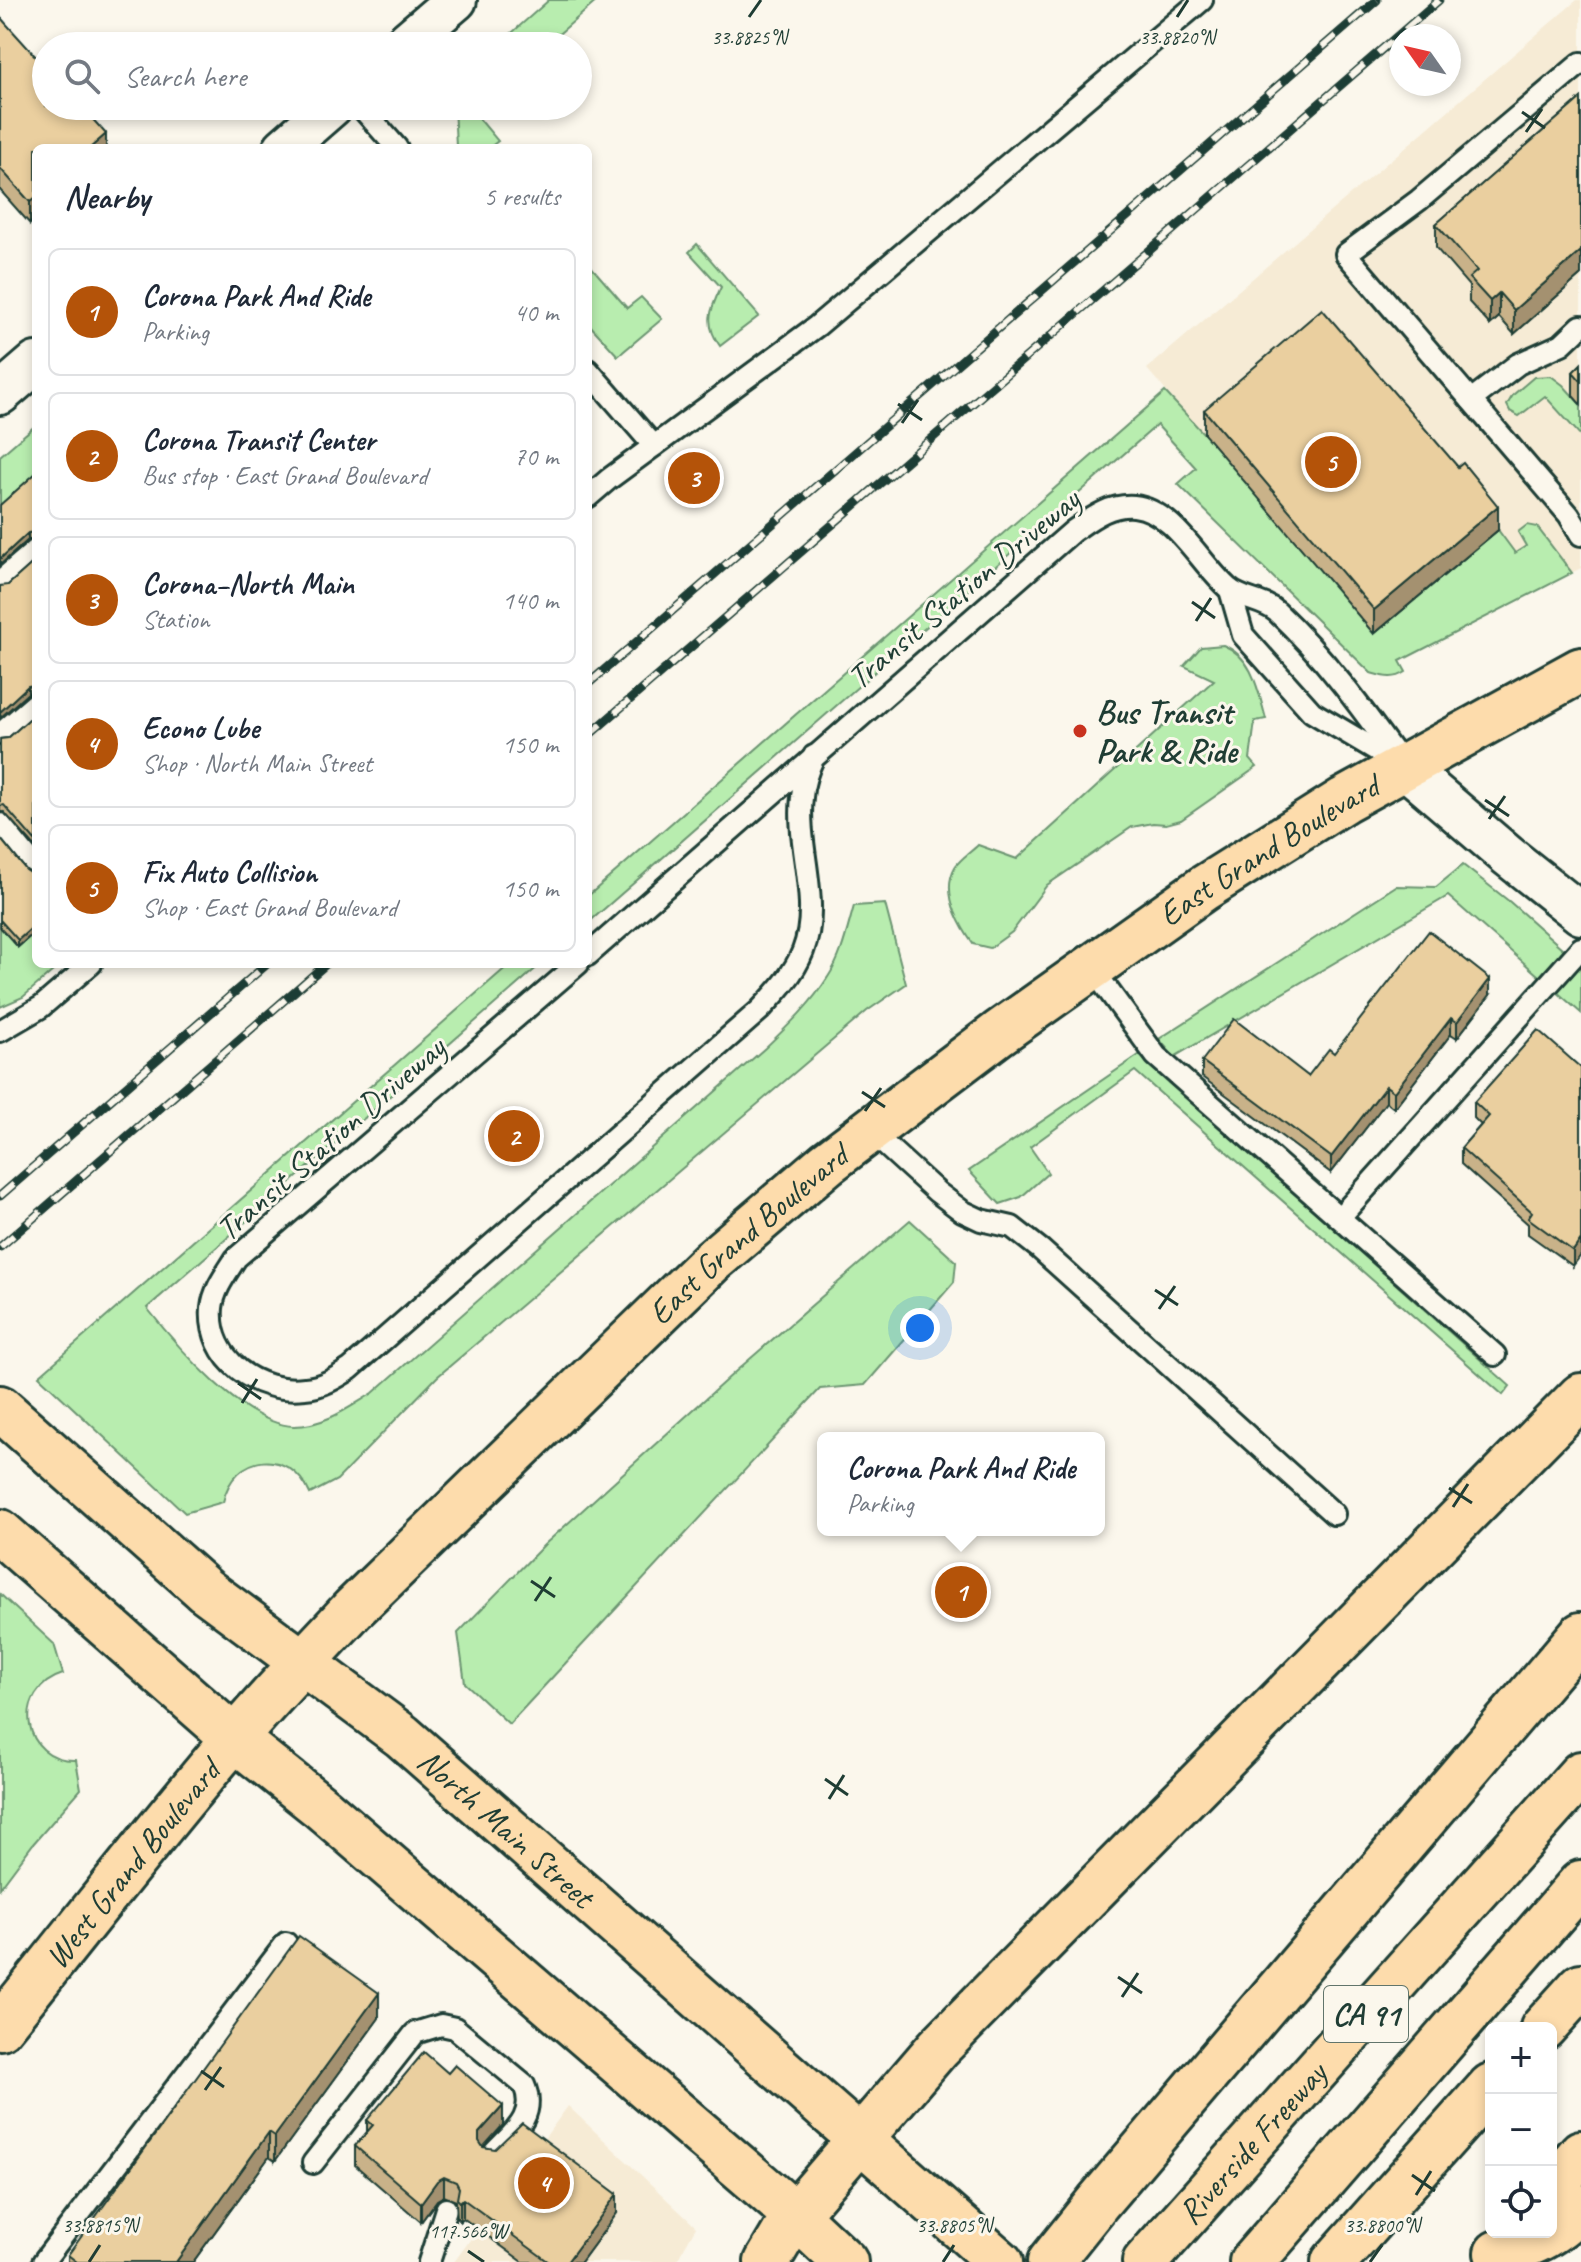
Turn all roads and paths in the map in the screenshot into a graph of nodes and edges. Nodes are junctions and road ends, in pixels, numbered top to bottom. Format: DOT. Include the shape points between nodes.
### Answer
graph roads {
  1 [pos="456,0"];
  2 [pos="1202,0"];
  3 [pos="418,32"];
  4 [pos="1581,63"];
  5 [pos="316,120"];
  6 [pos="372,120"];
  7 [pos="289,144"];
  8 [pos="393,144"];
  9 [pos="1581,326"];
  10 [pos="32,366"];
  11 [pos="592,375"];
  12 [pos="0,394"];
  13 [pos="1471,400"];
  14 [pos="654,446"];
  15 [pos="592,494"];
  16 [pos="1581,535"];
  17 [pos="32,553"];
  18 [pos="0,581"];
  19 [pos="1230,590"];
  20 [pos="1581,670"];
  21 [pos="32,706"];
  22 [pos="0,734"];
  23 [pos="814,756"];
  24 [pos="1404,767"];
  25 [pos="0,824"];
  26 [pos="32,857"];
  27 [pos="1581,914"];
  28 [pos="1581,948"];
  29 [pos="592,951"];
  30 [pos="86,968"];
  31 [pos="573,968"];
  32 [pos="1092,968"];
  33 [pos="0,1031"];
  34 [pos="870,1131"];
  35 [pos="1340,1217"];
  36 [pos="1495,1355"];
  37 [pos="1581,1396"];
  38 [pos="0,1408"];
  39 [pos="1334,1514"];
  40 [pos="0,1532"];
  41 [pos="1581,1635"];
  42 [pos="302,1664"];
  43 [pos="234,1738"];
  44 [pos="1581,1774"];
  45 [pos="1581,1883"];
  46 [pos="286,1943"];
  47 [pos="1581,1986"];
  48 [pos="1548,2022"];
  49 [pos="0,2027"];
  50 [pos="1485,2093"];
  51 [pos="861,2139"];
  52 [pos="1581,2153"];
  53 [pos="491,2156"];
  54 [pos="313,2163"];
  55 [pos="1557,2182"];
  56 [pos="1581,2207"];
  57 [pos="446,2209"];
  58 [pos="795,2215"];
  59 [pos="1501,2249"];
  60 [pos="1148,2258"];
  61 [pos="43,2262"];
  62 [pos="429,2262"];
  63 [pos="767,2262"];
  64 [pos="845,2262"];
  65 [pos="1000,2262"];
  66 [pos="1050,2262"];
  67 [pos="1252,2262"];
  68 [pos="1334,2262"];
  1 -- 3 [label="street"];
  2 -- 14 [label="lane" via="817,326"];
  4 -- 13 [label="lane" via="1419,200 1346,254"];
  5 -- 7 [label="street"];
  6 -- 8 [label="lane"];
  9 -- 13 [label="lane" via="1562,344 1518,364"];
  10 -- 12 [label="street"];
  11 -- 14 [label="lane"];
  13 -- 16 [label="lane"];
  14 -- 15 [label="lane"];
  17 -- 18 [label="lane"];
  19 -- 23 [label="lane, Transit Station Driveway" via="1167,521 1134,506 1112,507 1073,531"];
  19 -- 24 [label="lane, Transit Station Driveway" via="1274,609 1350,691"];
  19 -- 24 [label="lane, Transit Station Driveway" via="1243,635 1305,706"];
  20 -- 24 [label="main road, East Grand Boulevard"];
  21 -- 22 [label="lane"];
  23 -- 29 [label="lane, Transit Station Driveway"];
  23 -- 31 [label="lane, Transit Station Driveway" via="801,799 808,931 793,971 770,999 350,1369 306,1389 257,1382 234,1368 214,1332 212,1307 218,1285 236,1258"];
  24 -- 27 [label="street"];
  24 -- 32 [label="main road, East Grand Boulevard" via="1303,824"];
  25 -- 26 [label="lane"];
  28 -- 35 [label="lane"];
  30 -- 33 [label="lane" via="41,1007"];
  32 -- 34 [label="main road, East Grand Boulevard"];
  32 -- 35 [label="lane" via="1156,1056"];
  34 -- 39 [label="lane" via="962,1211 1012,1227 1040,1249"];
  34 -- 42 [label="main road, East Grand Boulevard" via="712,1261"];
  35 -- 36 [label="lane"];
  37 -- 51 [label="main road" via="938,2048"];
  38 -- 42 [label="main road, North Main Street" via="205,1590"];
  40 -- 43 [label="main road"];
  41 -- 66 [label="main road"];
  42 -- 43 [label="main road, East Grand Boulevard"];
  42 -- 51 [label="main road, North Main Street" via="402,1736"];
  43 -- 49 [label="main road, West Grand Boulevard"];
  43 -- 58 [label="main road"];
  44 -- 60 [label="main road, Riverside Freeway / CA 91"];
  45 -- 67 [label="main road"];
  46 -- 61 [label="lane"];
  47 -- 48 [label="main road"];
  50 -- 68 [label="main road"];
  51 -- 58 [label="main road"];
  51 -- 65 [label="main road, North Main Street"];
  52 -- 55 [label="main road"];
  53 -- 54 [label="lane" via="530,2109 529,2097 524,2085 455,2028 441,2025 415,2033"];
  56 -- 59 [label="main road" via="1542,2238 1520,2249"];
  57 -- 62 [label="lane"];
  58 -- 63 [label="main road"];
  58 -- 64 [label="main road"];
}
